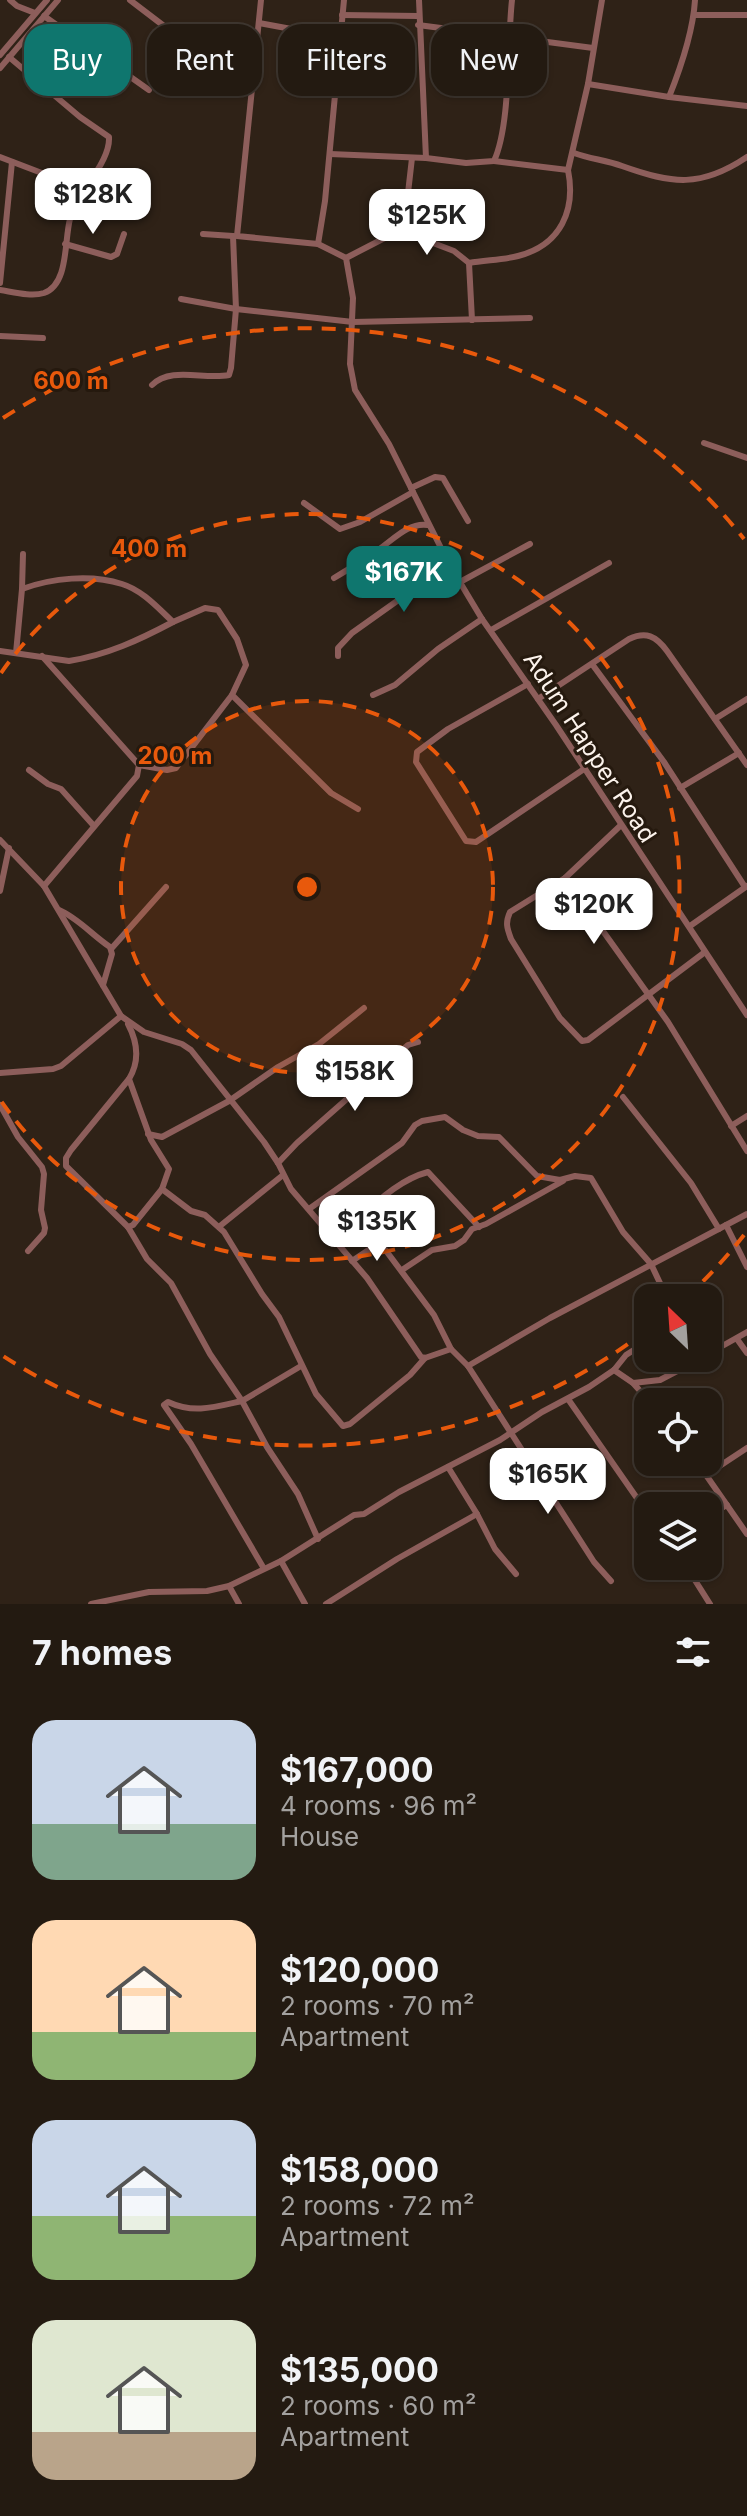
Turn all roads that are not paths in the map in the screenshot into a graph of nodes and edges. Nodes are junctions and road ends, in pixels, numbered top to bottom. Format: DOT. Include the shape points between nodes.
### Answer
graph roads {
  1 [pos="10,0"];
  2 [pos="47,0"];
  3 [pos="58,0"];
  4 [pos="130,0"];
  5 [pos="261,0"];
  6 [pos="344,0"];
  7 [pos="419,0"];
  8 [pos="512,0"];
  9 [pos="602,0"];
  10 [pos="695,0"];
  11 [pos="35,13"];
  12 [pos="342,15"];
  13 [pos="694,15"];
  14 [pos="747,15"];
  15 [pos="44,16"];
  16 [pos="418,16"];
  17 [pos="259,23"];
  18 [pos="161,24"];
  19 [pos="341,24"];
  20 [pos="509,24"];
  21 [pos="418,25"];
  22 [pos="278,27"];
  23 [pos="431,27"];
  24 [pos="547,42"];
  25 [pos="593,48"];
  26 [pos="0,55"];
  27 [pos="9,57"];
  28 [pos="0,68"];
  29 [pos="588,84"];
  30 [pos="147,89"];
  31 [pos="335,96"];
  32 [pos="505,96"];
  33 [pos="669,97"];
  34 [pos="747,106"];
  35 [pos="574,153"];
  36 [pos="330,154"];
  37 [pos="0,157"];
  38 [pos="747,157"];
  39 [pos="412,158"];
  40 [pos="426,158"];
  41 [pos="494,161"];
  42 [pos="12,162"];
  43 [pos="568,170"];
  44 [pos="87,185"];
  45 [pos="404,228"];
  46 [pos="124,234"];
  47 [pos="203,234"];
  48 [pos="235,236"];
  49 [pos="65,244"];
  50 [pos="318,244"];
  51 [pos="346,258"];
  52 [pos="469,263"];
  53 [pos="0,283"];
  54 [pos="0,290"];
  55 [pos="181,299"];
  56 [pos="236,309"];
  57 [pos="530,318"];
  58 [pos="472,320"];
  59 [pos="353,322"];
  60 [pos="0,336"];
  61 [pos="43,338"];
  62 [pos="152,385"];
  63 [pos="704,443"];
  64 [pos="747,458"];
  65 [pos="412,490"];
  66 [pos="304,503"];
  67 [pos="468,521"];
  68 [pos="428,525"];
  69 [pos="530,544"];
  70 [pos="23,554"];
  71 [pos="609,563"];
  72 [pos="449,564"];
  73 [pos="334,578"];
  74 [pos="460,582"];
  75 [pos="22,589"];
  76 [pos="482,619"];
  77 [pos="173,622"];
  78 [pos="491,630"];
  79 [pos="0,651"];
  80 [pos="16,653"];
  81 [pos="42,656"];
  82 [pos="338,656"];
  83 [pos="592,664"];
  84 [pos="528,684"];
  85 [pos="232,695"];
  86 [pos="373,695"];
  87 [pos="538,699"];
  88 [pos="747,699"];
  89 [pos="715,719"];
  90 [pos="739,753"];
  91 [pos="139,765"];
  92 [pos="747,765"];
  93 [pos="584,769"];
  94 [pos="29,770"];
  95 [pos="680,788"];
  96 [pos="358,809"];
  97 [pos="94,826"];
  98 [pos="620,826"];
  99 [pos="0,840"];
  100 [pos="9,848"];
  101 [pos="565,878"];
  102 [pos="44,886"];
  103 [pos="166,887"];
  104 [pos="746,887"];
  105 [pos="0,891"];
  106 [pos="59,910"];
  107 [pos="690,926"];
  108 [pos="111,949"];
  109 [pos="705,952"];
  110 [pos="103,985"];
  111 [pos="647,996"];
  112 [pos="364,1008"];
  113 [pos="747,1015"];
  114 [pos="121,1016"];
  115 [pos="127,1022"];
  116 [pos="418,1042"];
  117 [pos="0,1073"];
  118 [pos="129,1079"];
  119 [pos="623,1097"];
  120 [pos="229,1101"];
  121 [pos="0,1105"];
  122 [pos="747,1116"];
  123 [pos="731,1126"];
  124 [pos="148,1134"];
  125 [pos="747,1151"];
  126 [pos="278,1163"];
  127 [pos="283,1175"];
  128 [pos="567,1179"];
  129 [pos="162,1189"];
  130 [pos="309,1209"];
  131 [pos="747,1214"];
  132 [pos="220,1226"];
  133 [pos="128,1227"];
  134 [pos="723,1227"];
  135 [pos="479,1228"];
  136 [pos="379,1243"];
  137 [pos="28,1251"];
  138 [pos="352,1261"];
  139 [pos="651,1264"];
  140 [pos="747,1267"];
  141 [pos="402,1270"];
  142 [pos="660,1284"];
  143 [pos="747,1332"];
  144 [pos="737,1339"];
  145 [pos="722,1347"];
  146 [pos="451,1349"];
  147 [pos="634,1350"];
  148 [pos="747,1353"];
  149 [pos="425,1358"];
  150 [pos="301,1366"];
  151 [pos="468,1366"];
  152 [pos="614,1370"];
  153 [pos="675,1372"];
  154 [pos="633,1383"];
  155 [pos="637,1388"];
  156 [pos="568,1399"];
  157 [pos="242,1401"];
  158 [pos="512,1431"];
  159 [pos="747,1448"];
  160 [pos="722,1464"];
  161 [pos="448,1467"];
  162 [pos="707,1476"];
  163 [pos="634,1494"];
  164 [pos="727,1505"];
  165 [pos="722,1508"];
  166 [pos="477,1514"];
  167 [pos="747,1534"];
  168 [pos="318,1539"];
  169 [pos="281,1561"];
  170 [pos="263,1567"];
  171 [pos="516,1574"];
  172 [pos="695,1580"];
  173 [pos="611,1581"];
  174 [pos="229,1586"];
  175 [pos="91,1604"];
  176 [pos="239,1604"];
  177 [pos="305,1604"];
  178 [pos="326,1604"];
  179 [pos="710,1604"];
  1 -- 11 [label="street"];
  2 -- 11 [label="street"];
  3 -- 15 [label="street"];
  4 -- 18 [label="street"];
  5 -- 17 [label="street"];
  6 -- 12 [label="street"];
  7 -- 16 [label="street"];
  8 -- 20 [label="street"];
  9 -- 25 [label="street"];
  10 -- 13 [label="street"];
  11 -- 26 [label="street"];
  12 -- 16 [label="street"];
  12 -- 19 [label="street"];
  13 -- 14 [label="street"];
  13 -- 33 [label="street"];
  15 -- 27 [label="street"];
  15 -- 30 [label="street"];
  16 -- 21 [label="street"];
  17 -- 22 [label="street"];
  17 -- 48 [label="street"];
  21 -- 23 [label="street"];
  21 -- 40 [label="street"];
  24 -- 25 [label="street"];
  25 -- 29 [label="street"];
  27 -- 28 [label="street"];
  27 -- 44 [label="street" via="109,137"];
  29 -- 33 [label="street"];
  29 -- 35 [label="street"];
  31 -- 36 [label="street"];
  32 -- 41 [label="street"];
  33 -- 34 [label="street"];
  35 -- 38 [label="street" via="684,182"];
  35 -- 43 [label="street"];
  36 -- 39 [label="street"];
  36 -- 50 [label="street"];
  37 -- 42 [label="street"];
  39 -- 40 [label="street"];
  39 -- 45 [label="street"];
  40 -- 41 [label="street"];
  41 -- 43 [label="street"];
  42 -- 44 [label="street"];
  42 -- 53 [label="street"];
  43 -- 52 [label="street" via="566,220 554,236 516,257"];
  44 -- 49 [label="street" via="70,219"];
  45 -- 51 [label="street"];
  45 -- 52 [label="street"];
  46 -- 49 [label="street" via="111,257"];
  47 -- 48 [label="street"];
  48 -- 50 [label="street"];
  48 -- 56 [label="street"];
  49 -- 54 [label="street" via="60,277 46,293"];
  50 -- 51 [label="street"];
  51 -- 59 [label="street, Adum Happer Road"];
  52 -- 58 [label="street"];
  55 -- 56 [label="street"];
  56 -- 59 [label="street"];
  56 -- 62 [label="street" via="229,375 171,375"];
  57 -- 58 [label="street"];
  58 -- 59 [label="street"];
  59 -- 65 [label="street, Adum Happer Road" via="355,390"];
  60 -- 61 [label="street"];
  63 -- 64 [label="street"];
  65 -- 66 [label="street" via="340,529"];
  65 -- 67 [label="street" via="443,478"];
  65 -- 68 [label="street, Adum Happer Road"];
  68 -- 72 [label="street, Adum Happer Road"];
  68 -- 73 [label="street" via="391,538"];
  69 -- 74 [label="street"];
  70 -- 75 [label="street"];
  71 -- 78 [label="street"];
  72 -- 74 [label="street, Adum Happer Road"];
  72 -- 82 [label="street" via="352,633 338,648"];
  74 -- 76 [label="street, Adum Happer Road"];
  75 -- 77 [label="street" via="57,579 123,584"];
  75 -- 80 [label="street"];
  76 -- 78 [label="street, Adum Happer Road"];
  76 -- 86 [label="street" via="395,685"];
  77 -- 81 [label="street" via="104,653 69,661"];
  77 -- 85 [label="street" via="205,608 218,610 246,665"];
  78 -- 84 [label="street, Adum Happer Road"];
  79 -- 80 [label="street"];
  80 -- 81 [label="street"];
  81 -- 91 [label="street"];
  83 -- 87 [label="street"];
  83 -- 89 [label="street" via="639,634 650,635 659,640"];
  83 -- 95 [label="street"];
  84 -- 87 [label="street, Adum Happer Road"];
  84 -- 93 [label="street" via="417,752 416,762 466,841 476,842"];
  85 -- 91 [label="street" via="176,768"];
  85 -- 96 [label="street" via="323,786"];
  87 -- 93 [label="street, Adum Happer Road"];
  88 -- 89 [label="street"];
  89 -- 90 [label="street"];
  90 -- 92 [label="street"];
  90 -- 95 [label="street"];
  91 -- 97 [label="street" via="137,776"];
  93 -- 98 [label="street, Adum Happer Road"];
  94 -- 97 [label="street" via="61,789"];
  95 -- 104 [label="street"];
  97 -- 102 [label="street"];
  98 -- 101 [label="street"];
  98 -- 107 [label="street, Adum Happer Road"];
  99 -- 100 [label="street"];
  100 -- 102 [label="street"];
  100 -- 105 [label="street"];
  101 -- 111 [label="street"];
  101 -- 111 [label="street" via="510,912 506,927 560,1018 582,1041 588,1040"];
  102 -- 106 [label="street"];
  103 -- 108 [label="street"];
  104 -- 107 [label="street"];
  106 -- 108 [label="street"];
  106 -- 110 [label="street"];
  107 -- 109 [label="street, Adum Happer Road"];
  108 -- 110 [label="street"];
  109 -- 111 [label="street"];
  109 -- 113 [label="street, Adum Happer Road"];
  110 -- 114 [label="street"];
  111 -- 123 [label="street"];
  112 -- 120 [label="street" via="319,1044"];
  114 -- 115 [label="street"];
  114 -- 117 [label="street" via="61,1066"];
  115 -- 118 [label="street" via="137,1050"];
  115 -- 120 [label="street" via="191,1050"];
  116 -- 126 [label="street" via="408,1045"];
  118 -- 124 [label="street"];
  118 -- 133 [label="street" via="66,1163"];
  119 -- 134 [label="street"];
  120 -- 124 [label="street" via="162,1137"];
  120 -- 126 [label="street"];
  121 -- 137 [label="street" via="44,1174 44,1233"];
  122 -- 123 [label="street"];
  123 -- 125 [label="street"];
  124 -- 129 [label="street" via="169,1169"];
  126 -- 127 [label="street"];
  127 -- 130 [label="street"];
  127 -- 132 [label="street"];
  128 -- 130 [label="street" via="537,1176 499,1137 478,1136 437,1116 415,1125 402,1143"];
  128 -- 135 [label="street"];
  128 -- 139 [label="street" via="591,1178 623,1232"];
  129 -- 132 [label="street"];
  129 -- 133 [label="street"];
  130 -- 138 [label="street"];
  131 -- 134 [label="street"];
  132 -- 150 [label="street" via="272,1305"];
  133 -- 157 [label="street" via="147,1259 171,1283"];
  134 -- 139 [label="street"];
  134 -- 140 [label="street"];
  135 -- 136 [label="street" via="428,1172 399,1186 365,1215"];
  135 -- 141 [label="street" via="455,1246 432,1250"];
  136 -- 138 [label="street"];
  136 -- 141 [label="street"];
  138 -- 149 [label="street"];
  139 -- 142 [label="street"];
  139 -- 151 [label="street"];
  141 -- 146 [label="street"];
  143 -- 144 [label="street"];
  144 -- 145 [label="street"];
  144 -- 148 [label="street"];
  146 -- 149 [label="street"];
  146 -- 151 [label="street"];
  147 -- 152 [label="street"];
  149 -- 150 [label="street" via="343,1426"];
  150 -- 157 [label="street"];
  151 -- 158 [label="street"];
  152 -- 154 [label="street"];
  152 -- 156 [label="street"];
  153 -- 154 [label="street"];
  154 -- 155 [label="street"];
  156 -- 158 [label="street"];
  156 -- 163 [label="street"];
  157 -- 168 [label="street" via="298,1494"];
  157 -- 170 [label="street" via="200,1410 164,1405"];
  158 -- 161 [label="street"];
  158 -- 173 [label="street"];
  159 -- 160 [label="street"];
  161 -- 166 [label="street"];
  161 -- 168 [label="street"];
  162 -- 164 [label="street"];
  164 -- 165 [label="street"];
  164 -- 167 [label="street"];
  166 -- 171 [label="street"];
  166 -- 178 [label="street"];
  168 -- 169 [label="street"];
  169 -- 170 [label="street"];
  169 -- 177 [label="street"];
  170 -- 174 [label="street"];
  172 -- 179 [label="street"];
  174 -- 175 [label="street" via="149,1592"];
  174 -- 176 [label="street"];
}
